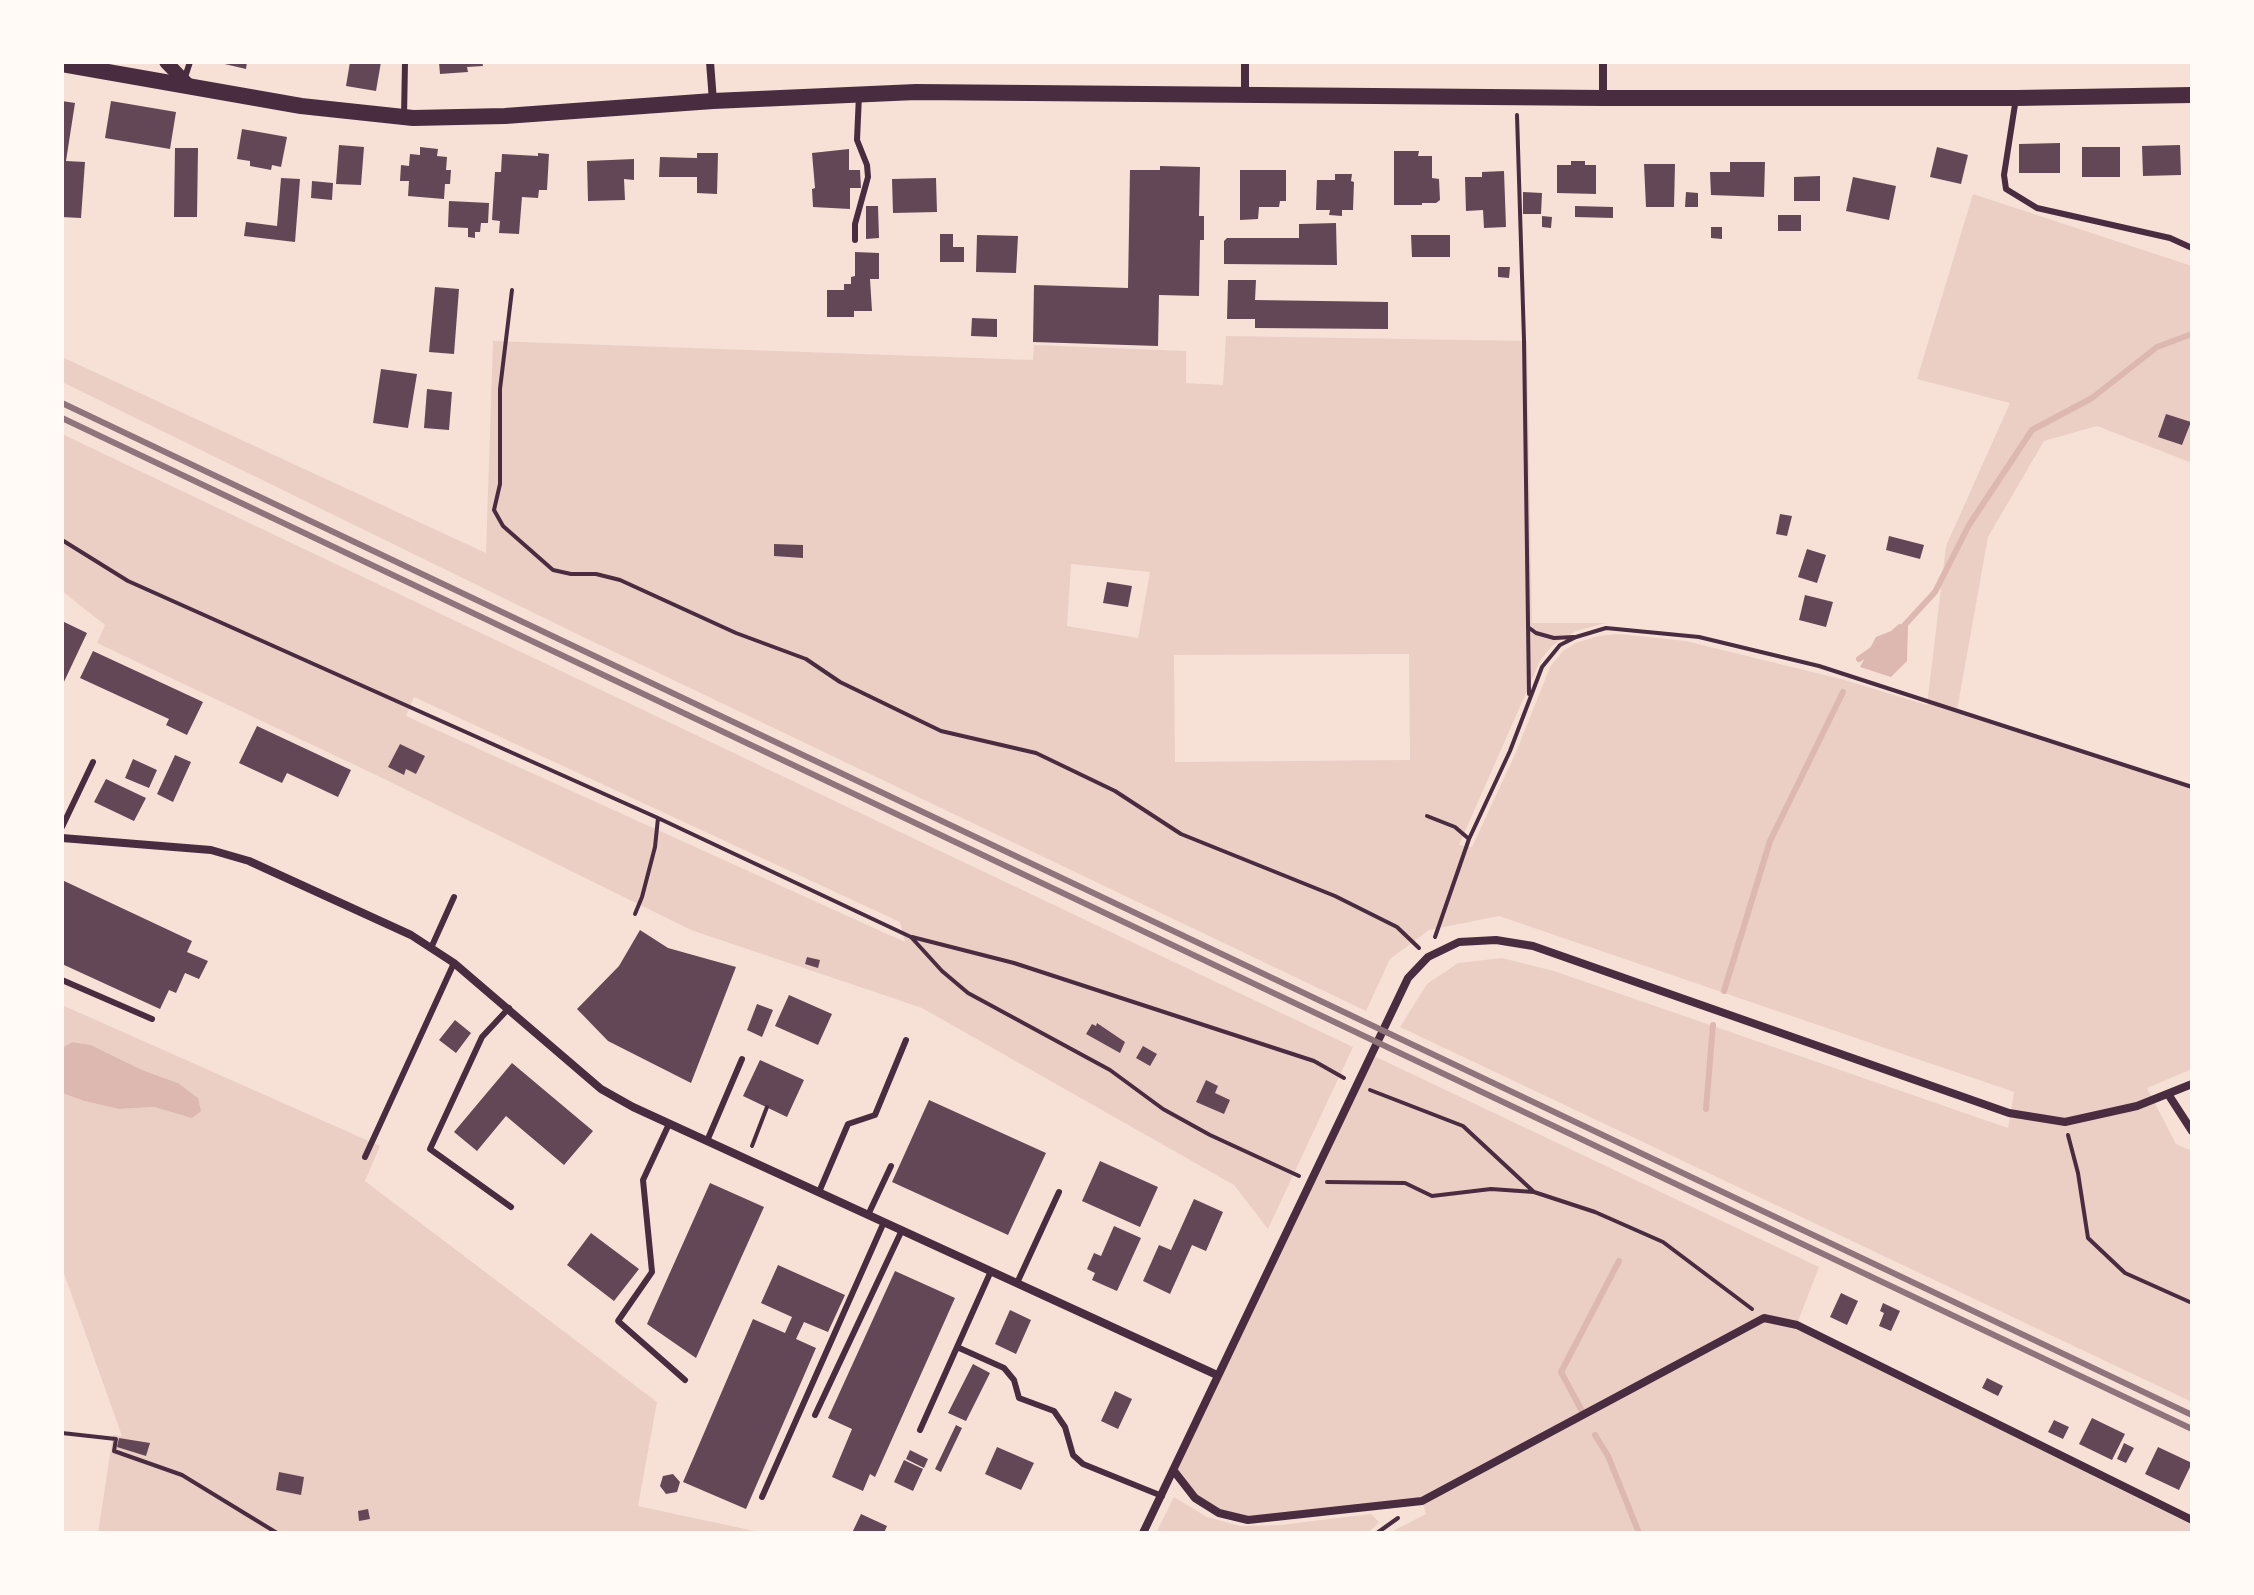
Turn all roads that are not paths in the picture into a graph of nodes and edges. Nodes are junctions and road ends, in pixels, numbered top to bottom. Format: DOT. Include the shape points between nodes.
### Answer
graph roads {
  1 [pos="166,62"];
  2 [pos="190,62"];
  3 [pos="405,62"];
  4 [pos="710,62"];
  5 [pos="1245,62"];
  6 [pos="1603,62"];
  7 [pos="62,64"];
  8 [pos="187,84"];
  9 [pos="1245,94"];
  10 [pos="859,95"];
  11 [pos="2192,95"];
  12 [pos="1603,98"];
  13 [pos="2016,98"];
  14 [pos="713,101"];
  15 [pos="404,117"];
  16 [pos="855,240"];
  17 [pos="2192,248"];
  18 [pos="93,762"];
  19 [pos="62,827"];
  20 [pos="62,838"];
  21 [pos="454,897"];
  22 [pos="431,948"];
  23 [pos="454,963"];
  24 [pos="62,980"];
  25 [pos="509,1008"];
  26 [pos="152,1019"];
  27 [pos="906,1040"];
  28 [pos="742,1059"];
  29 [pos="2192,1084"];
  30 [pos="2168,1094"];
  31 [pos="669,1124"];
  32 [pos="2192,1131"];
  33 [pos="707,1141"];
  34 [pos="365,1157"];
  35 [pos="891,1166"];
  36 [pos="819,1192"];
  37 [pos="1059,1192"];
  38 [pos="511,1207"];
  39 [pos="868,1215"];
  40 [pos="884,1222"];
  41 [pos="902,1230"];
  42 [pos="991,1271"];
  43 [pos="1017,1283"];
  44 [pos="957,1347"];
  45 [pos="1217,1375"];
  46 [pos="685,1380"];
  47 [pos="815,1415"];
  48 [pos="920,1430"];
  49 [pos="1174,1471"];
  50 [pos="1162,1496"];
  51 [pos="762,1497"];
  52 [pos="2192,1520"];
  53 [pos="1143,1533"];
  1 -- 8 [label="street"];
  2 -- 8 [label="lane"];
  3 -- 15 [label="lane"];
  4 -- 14 [label="street"];
  5 -- 9 [label="street"];
  6 -- 12 [label="street"];
  7 -- 8 [label="main road"];
  8 -- 15 [label="main road" via="301,106"];
  9 -- 10 [label="main road"];
  9 -- 12 [label="main road"];
  10 -- 14 [label="main road"];
  10 -- 16 [label="lane" via="857,140 868,177"];
  11 -- 13 [label="main road"];
  12 -- 13 [label="main road"];
  13 -- 17 [label="lane" via="2006,189 2037,208 2170,238"];
  14 -- 15 [label="main road" via="505,116"];
  18 -- 19 [label="lane"];
  20 -- 22 [label="street" via="211,850 249,861"];
  21 -- 22 [label="lane"];
  22 -- 23 [label="street"];
  23 -- 25 [label="street"];
  23 -- 34 [label="lane"];
  24 -- 26 [label="lane"];
  25 -- 31 [label="street" via="601,1089"];
  25 -- 38 [label="lane" via="482,1037 430,1149"];
  27 -- 36 [label="lane" via="875,1115 848,1124"];
  28 -- 33 [label="lane"];
  29 -- 30 [label="street"];
  30 -- 32 [label="street"];
  30 -- 45 [label="street" via="2065,1122 2009,1113 1533,946 1459,942 1428,957 1408,978"];
  31 -- 33 [label="street"];
  31 -- 46 [label="lane" via="643,1180 652,1272 618,1321"];
  33 -- 36 [label="street"];
  35 -- 39 [label="lane"];
  36 -- 39 [label="street"];
  37 -- 43 [label="lane"];
  39 -- 40 [label="street"];
  40 -- 41 [label="street"];
  40 -- 51 [label="lane"];
  41 -- 42 [label="street"];
  41 -- 47 [label="lane"];
  42 -- 43 [label="street"];
  42 -- 44 [label="lane"];
  43 -- 45 [label="street"];
  44 -- 48 [label="lane"];
  44 -- 50 [label="lane" via="1004,1368 1019,1398 1054,1411 1073,1455 1083,1464"];
  45 -- 49 [label="street"];
  49 -- 50 [label="street"];
  49 -- 52 [label="street" via="1195,1498 1219,1513 1248,1520 1422,1501 1764,1318 1797,1325"];
  50 -- 53 [label="street"];
}
